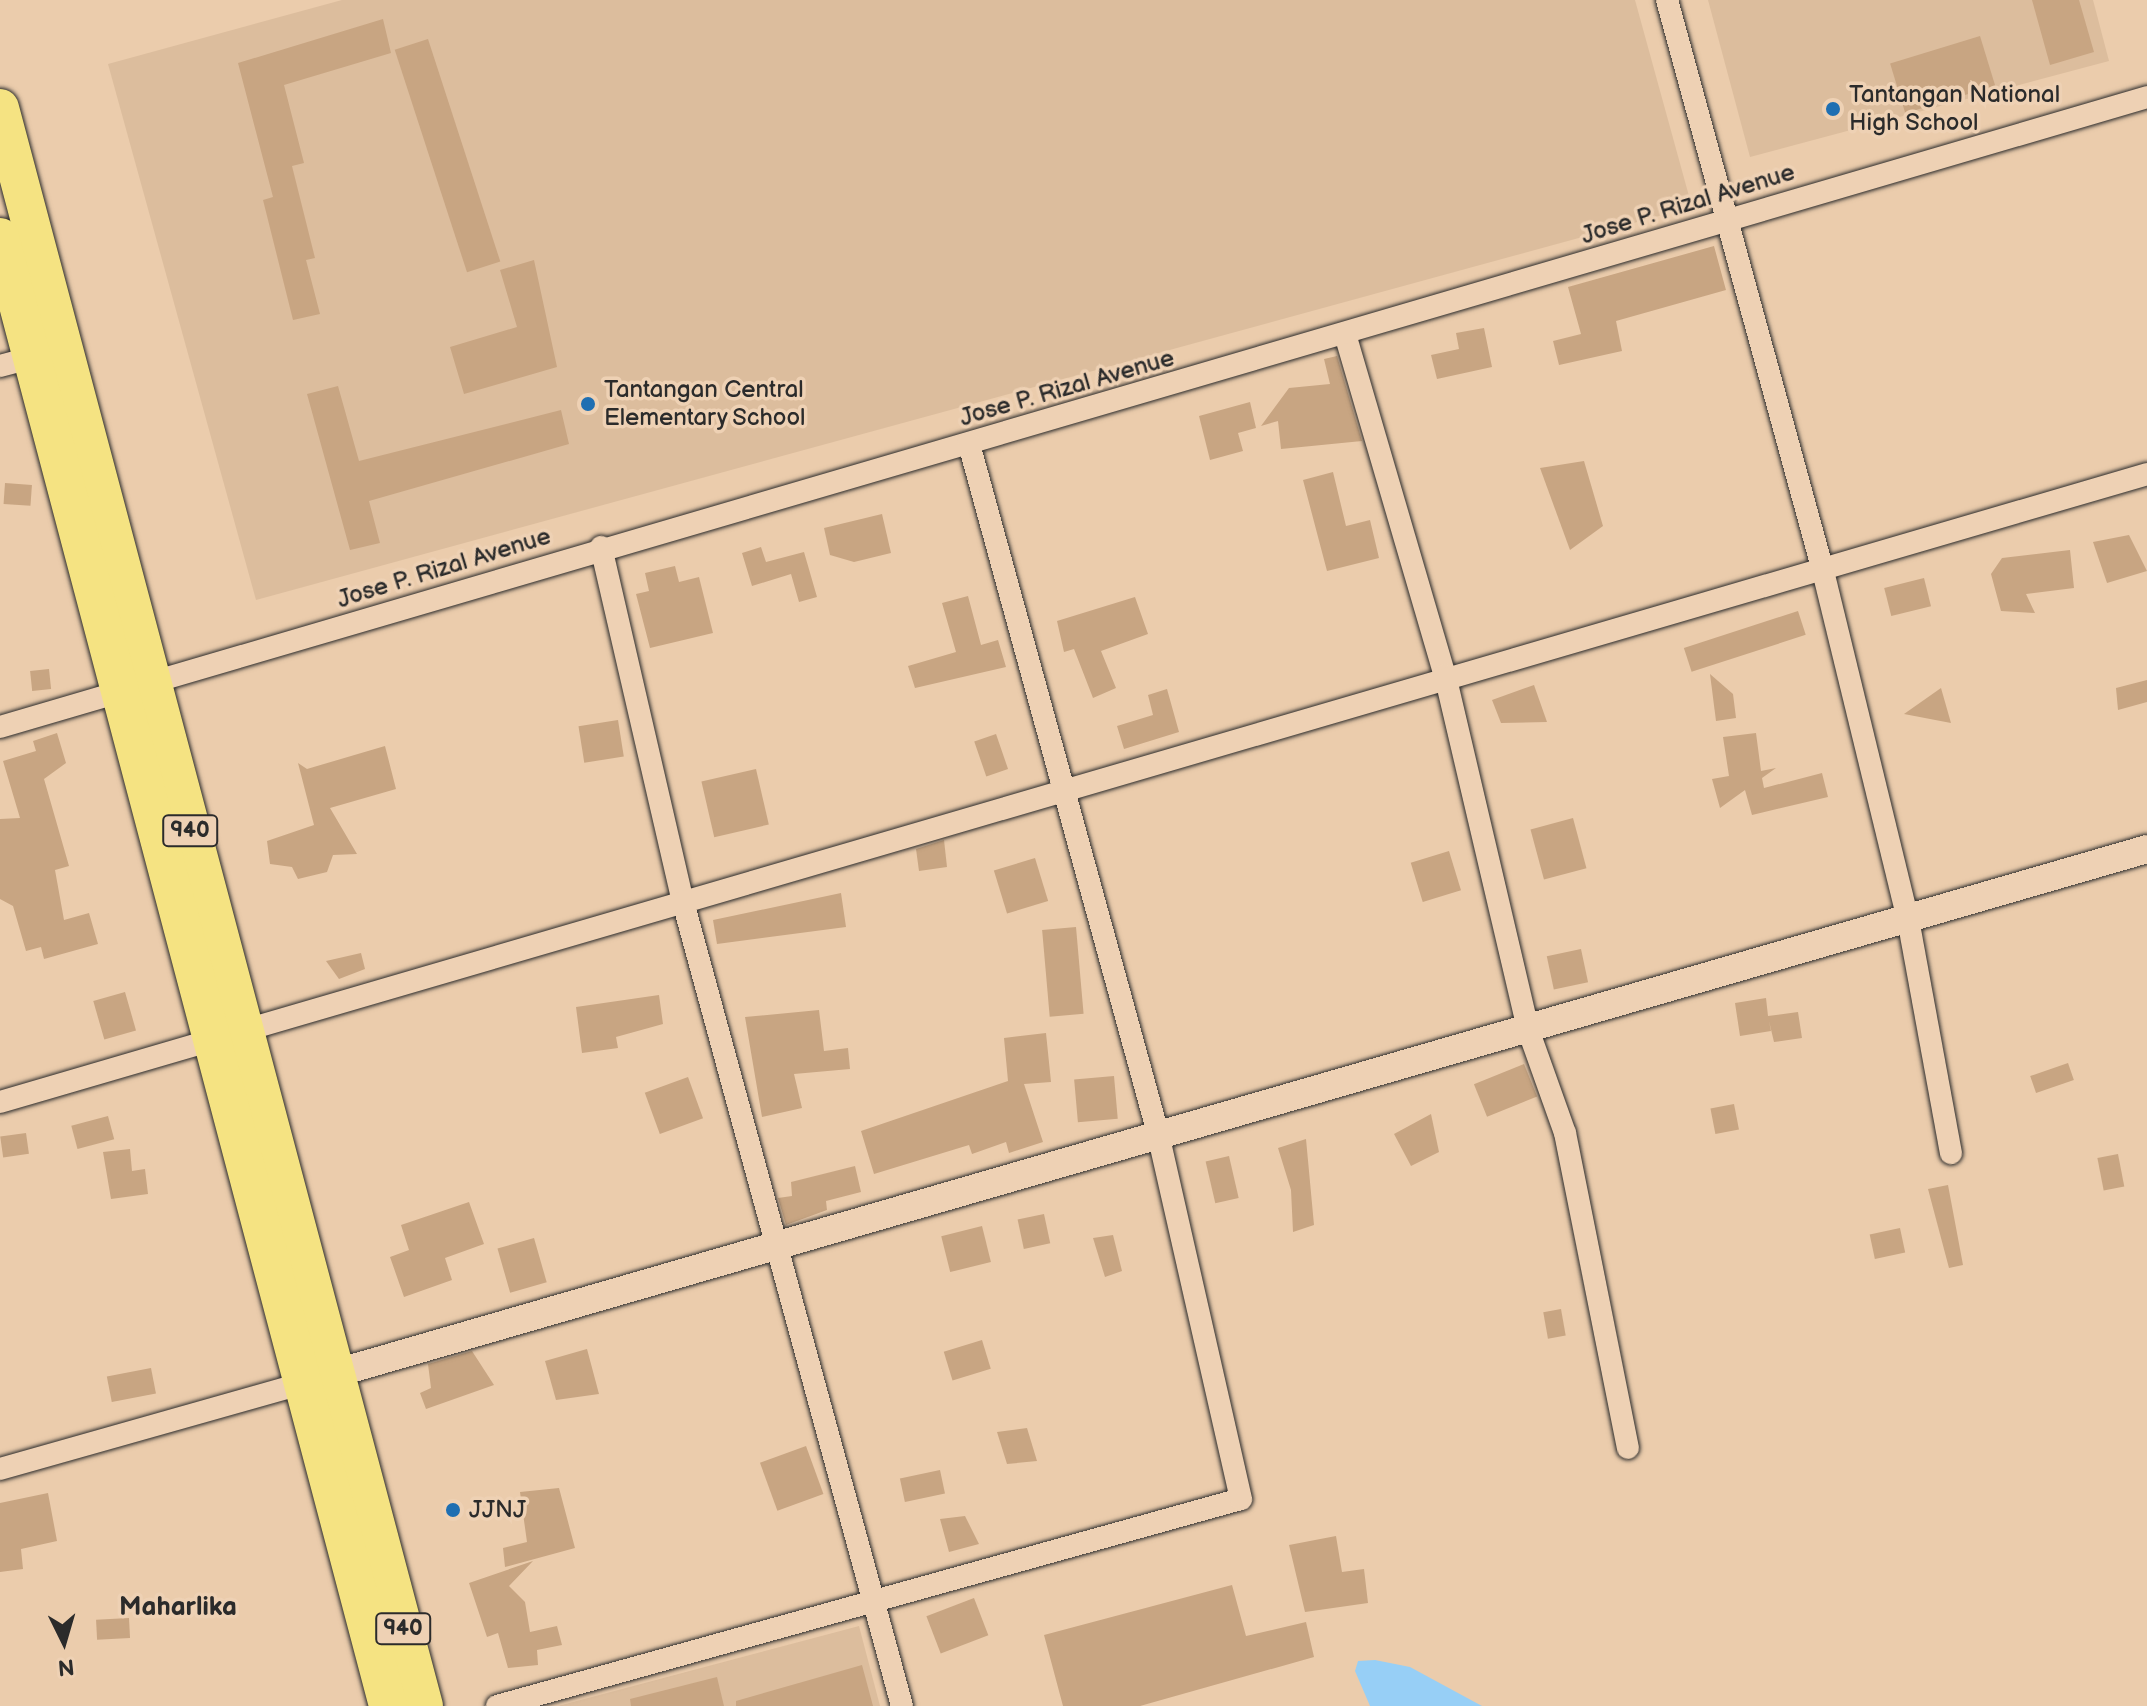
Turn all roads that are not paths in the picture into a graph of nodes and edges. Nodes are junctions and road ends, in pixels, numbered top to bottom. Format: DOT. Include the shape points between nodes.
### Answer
graph roads {
  1 [pos="1667,0"];
  2 [pos="2147,97"];
  3 [pos="0,108"];
  4 [pos="1732,217"];
  5 [pos="0,237"];
  6 [pos="1345,334"];
  7 [pos="31,357"];
  8 [pos="969,444"];
  9 [pos="2147,474"];
  10 [pos="601,547"];
  11 [pos="1823,571"];
  12 [pos="1445,675"];
  13 [pos="134,688"];
  14 [pos="0,727"];
  15 [pos="1063,788"];
  16 [pos="2147,849"];
  17 [pos="683,902"];
  18 [pos="1908,919"];
  19 [pos="1529,1032"];
  20 [pos="225,1035"];
  21 [pos="0,1102"];
  22 [pos="1159,1137"];
  23 [pos="1951,1153"];
  24 [pos="776,1250"];
  25 [pos="316,1379"];
  26 [pos="1628,1448"];
  27 [pos="0,1469"];
  28 [pos="871,1605"];
  29 [pos="388,1706"];
  30 [pos="424,1706"];
  31 [pos="497,1706"];
  32 [pos="902,1706"];
  1 -- 4 [label="street"];
  2 -- 4 [label="street, Jose P. Rizal Avenue"];
  3 -- 7 [label="highway, 940"];
  4 -- 6 [label="street, Jose P. Rizal Avenue"];
  4 -- 11 [label="street"];
  5 -- 7 [label="highway, 940"];
  6 -- 8 [label="street, Jose P. Rizal Avenue"];
  6 -- 12 [label="street"];
  7 -- 13 [label="highway, 940"];
  8 -- 10 [label="street, Jose P. Rizal Avenue"];
  8 -- 15 [label="street"];
  9 -- 11 [label="street"];
  10 -- 13 [label="street, Jose P. Rizal Avenue"];
  10 -- 17 [label="street"];
  11 -- 12 [label="street"];
  11 -- 18 [label="street"];
  12 -- 15 [label="street"];
  12 -- 19 [label="street"];
  13 -- 14 [label="street, Jose P. Rizal Avenue"];
  13 -- 20 [label="highway, 940"];
  15 -- 17 [label="street"];
  15 -- 22 [label="street"];
  16 -- 18 [label="street"];
  17 -- 20 [label="street"];
  17 -- 24 [label="street"];
  18 -- 19 [label="street"];
  18 -- 23 [label="street"];
  19 -- 22 [label="street"];
  19 -- 26 [label="street" via="1565,1133"];
  20 -- 21 [label="street"];
  20 -- 25 [label="highway, 940"];
  22 -- 24 [label="street"];
  22 -- 28 [label="street" via="1241,1499"];
  24 -- 25 [label="street"];
  24 -- 28 [label="street"];
  25 -- 27 [label="street"];
  25 -- 29 [label="highway, 940"];
  25 -- 30 [label="highway, 940"];
  28 -- 31 [label="street"];
  28 -- 32 [label="street"];
}
